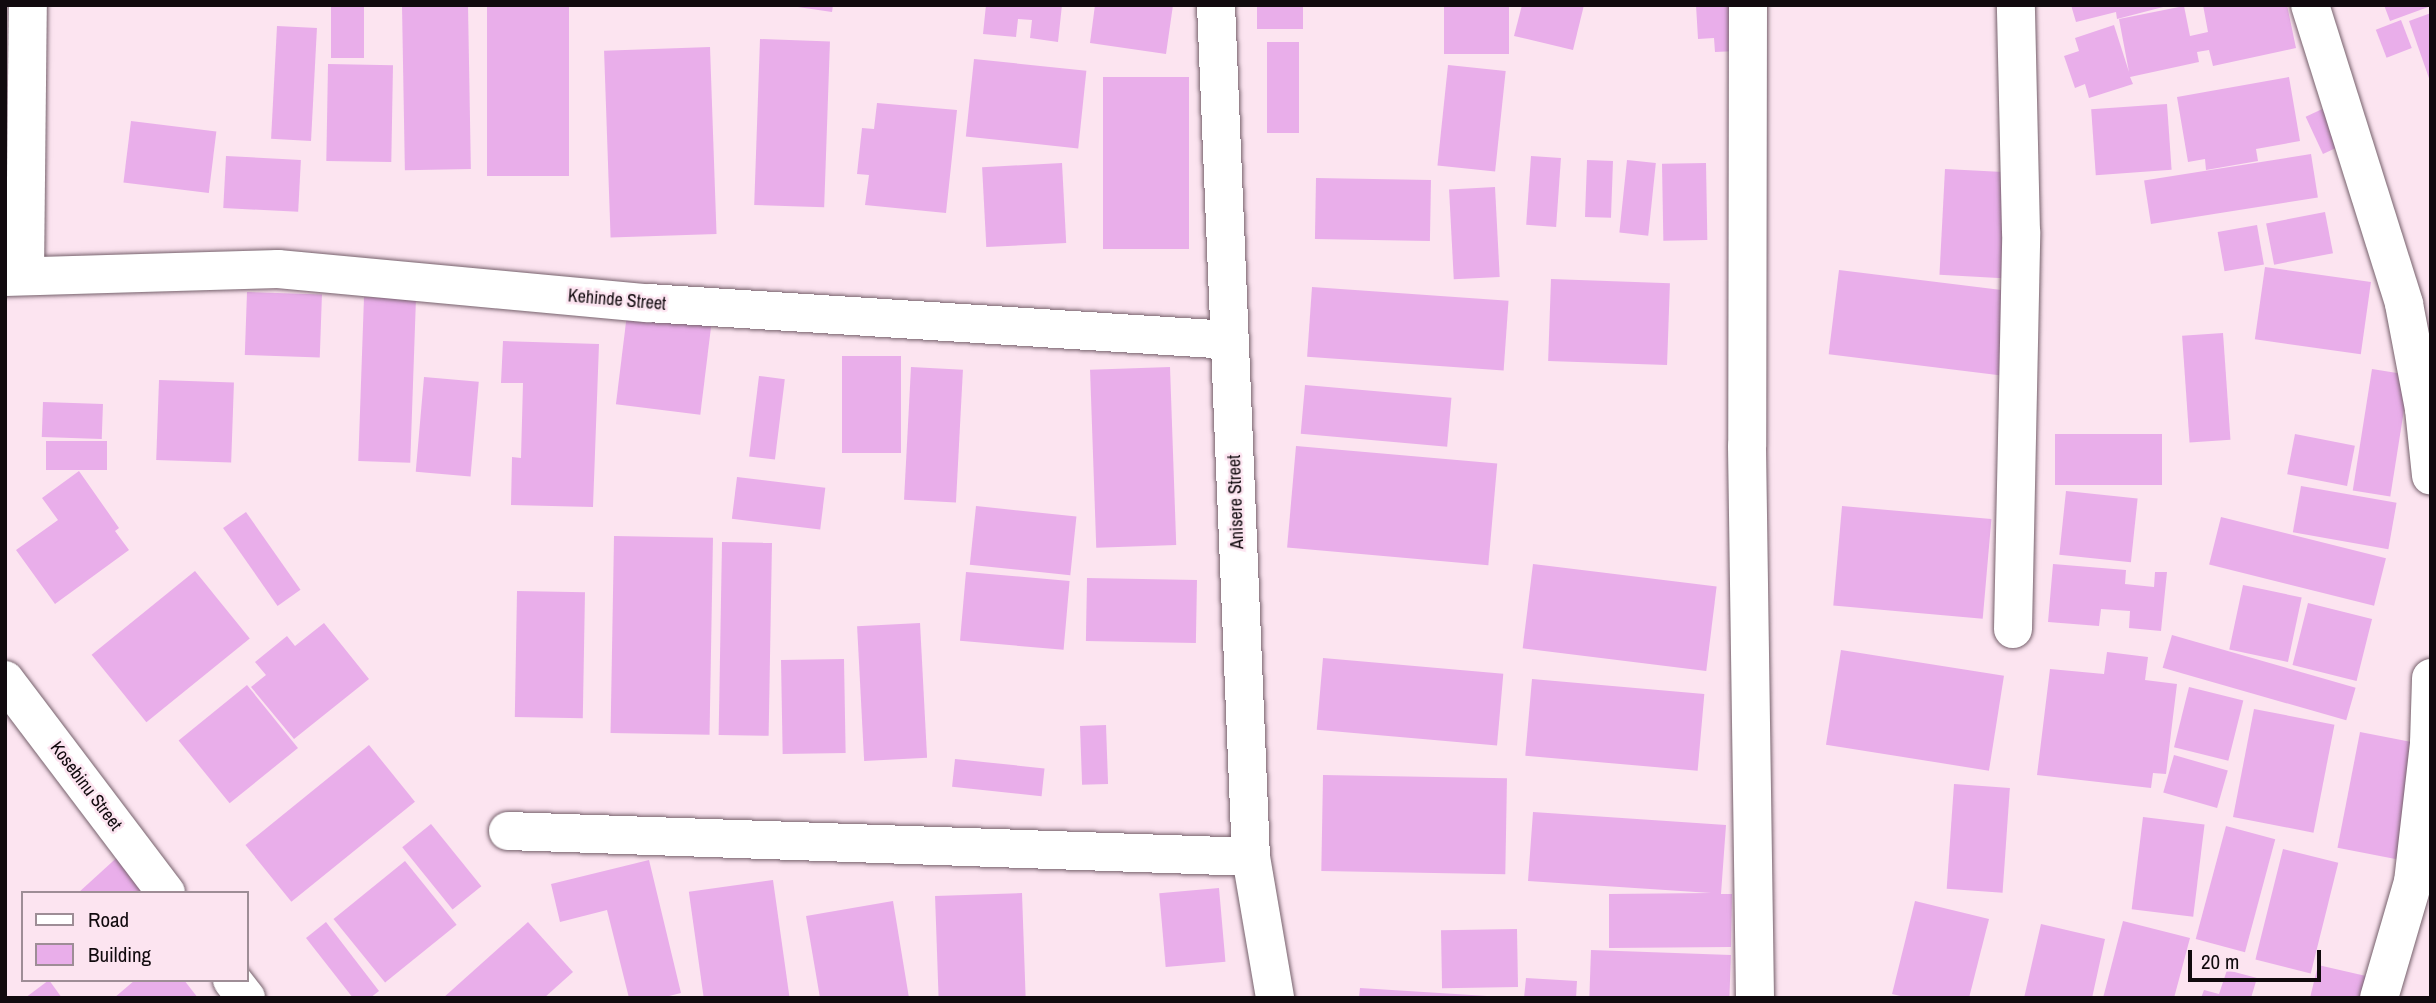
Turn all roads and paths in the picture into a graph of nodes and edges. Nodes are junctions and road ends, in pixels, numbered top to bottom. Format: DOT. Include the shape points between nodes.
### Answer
graph roads {
  1 [pos="29,5"];
  2 [pos="1216,5"];
  3 [pos="1748,5"];
  4 [pos="2016,5"];
  5 [pos="2310,5"];
  6 [pos="15,276"];
  7 [pos="1230,340"];
  8 [pos="2431,476"];
  9 [pos="2014,629"];
  10 [pos="2431,678"];
  11 [pos="5,680"];
  12 [pos="508,831"];
  13 [pos="1251,857"];
  14 [pos="164,891"];
  15 [pos="234,982"];
  16 [pos="246,998"];
  17 [pos="1275,998"];
  18 [pos="1755,998"];
  19 [pos="2379,998"];
  1 -- 6 [label="street"];
  2 -- 7 [label="street, Anisere Street"];
  3 -- 18 [label="street" via="1747,446"];
  4 -- 9 [label="street" via="2021,232"];
  5 -- 8 [label="street" via="2404,303"];
  6 -- 7 [label="street, Kehinde Street" via="278,269 648,303"];
  7 -- 13 [label="street, Anisere Street"];
  10 -- 19 [label="street" via="2429,743 2413,882"];
  11 -- 14 [label="street, Kosebinu Street"];
  12 -- 13 [label="street"];
  13 -- 17 [label="street, Anisere Street"];
  15 -- 16 [label="street"];
}
